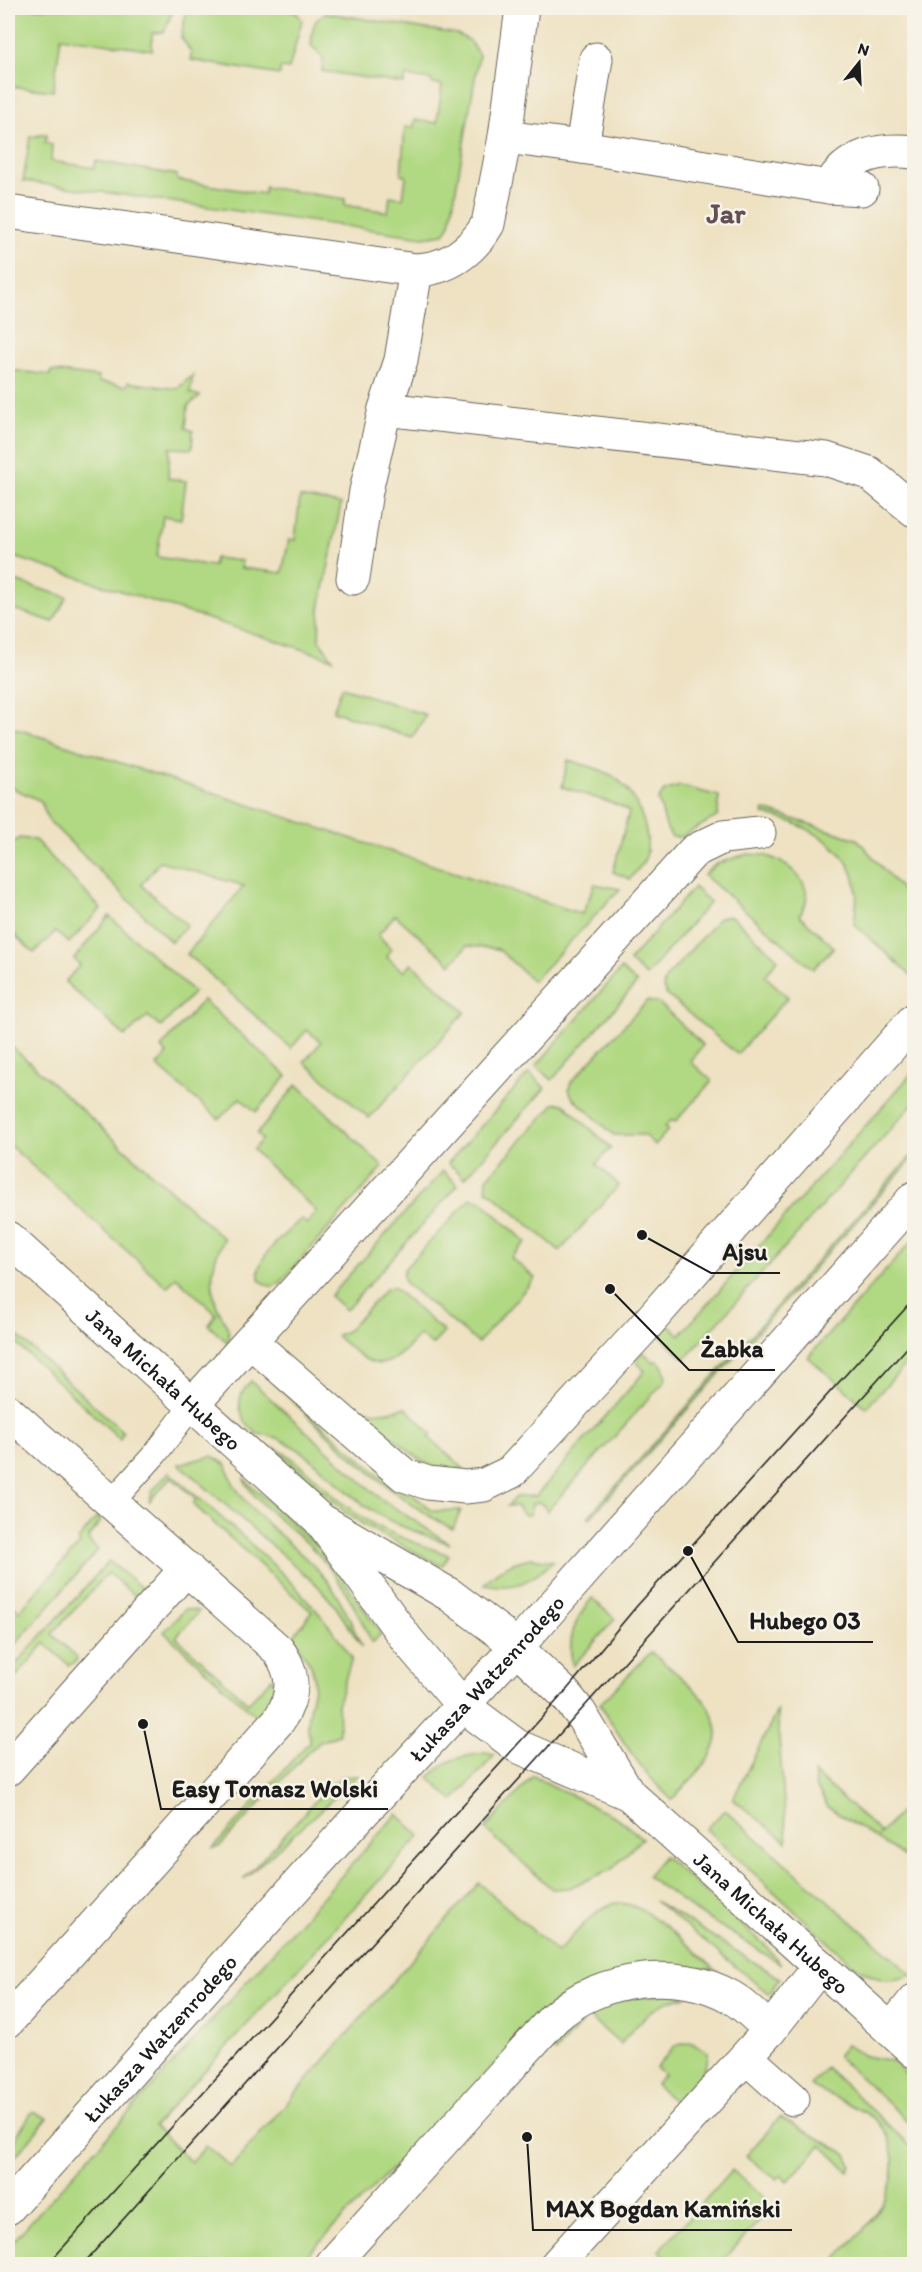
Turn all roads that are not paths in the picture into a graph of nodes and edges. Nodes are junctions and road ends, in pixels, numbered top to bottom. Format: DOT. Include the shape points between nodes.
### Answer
graph roads {
  1 [pos="522,8"];
  2 [pos="596,59"];
  3 [pos="505,137"];
  4 [pos="582,147"];
  5 [pos="915,152"];
  6 [pos="829,187"];
  7 [pos="862,189"];
  8 [pos="8,212"];
  9 [pos="416,270"];
  10 [pos="385,409"];
  11 [pos="915,510"];
  12 [pos="353,578"];
  13 [pos="759,833"];
  14 [pos="915,1020"];
  15 [pos="915,1198"];
  16 [pos="8,1238"];
  17 [pos="251,1342"];
  18 [pos="193,1404"];
  19 [pos="8,1411"];
  20 [pos="111,1503"];
  21 [pos="320,1519"];
  22 [pos="187,1568"];
  23 [pos="515,1649"];
  24 [pos="462,1705"];
  25 [pos="8,1769"];
  26 [pos="629,1794"];
  27 [pos="820,1966"];
  28 [pos="915,2001"];
  29 [pos="8,2021"];
  30 [pos="770,2030"];
  31 [pos="903,2040"];
  32 [pos="746,2056"];
  33 [pos="792,2099"];
  34 [pos="8,2208"];
  35 [pos="332,2265"];
  36 [pos="557,2265"];
  1 -- 3 [label="street"];
  2 -- 4 [label="street"];
  3 -- 4 [label="street"];
  3 -- 9 [label="street" via="488,224 481,237 458,259 430,270"];
  4 -- 6 [label="street"];
  5 -- 6 [label="street" via="871,152 836,175"];
  6 -- 7 [label="street"];
  8 -- 9 [label="street"];
  9 -- 10 [label="street" via="401,360"];
  10 -- 11 [label="street" via="826,459 869,474"];
  10 -- 12 [label="street" via="366,491"];
  13 -- 17 [label="street" via="723,837 694,851"];
  14 -- 17 [label="street" via="640,1332 511,1472 499,1479 484,1485 449,1487 404,1475"];
  15 -- 23 [label="street, Łukasza Watzenrodego"];
  16 -- 18 [label="street, Jana Michała Hubego"];
  17 -- 18 [label="street"];
  18 -- 20 [label="lane"];
  18 -- 21 [label="street, Jana Michała Hubego"];
  19 -- 20 [label="street"];
  20 -- 22 [label="street"];
  21 -- 23 [label="street, Jana Michała Hubego" via="450,1595 486,1620"];
  21 -- 24 [label="street, Jana Michała Hubego" via="408,1641"];
  22 -- 25 [label="street"];
  22 -- 29 [label="street" via="288,1662 292,1690 288,1707"];
  23 -- 24 [label="street, Łukasza Watzenrodego"];
  23 -- 26 [label="street, Jana Michała Hubego" via="580,1713"];
  24 -- 26 [label="street, Jana Michała Hubego" via="517,1746"];
  24 -- 34 [label="street, Łukasza Watzenrodego"];
  26 -- 27 [label="street, Jana Michała Hubego"];
  27 -- 30 [label="street"];
  27 -- 31 [label="street, Jana Michała Hubego"];
  28 -- 31 [label="street"];
  30 -- 32 [label="street"];
  30 -- 35 [label="street" via="732,1997 702,1984 640,1981 586,1995 554,2018"];
  32 -- 33 [label="street"];
  32 -- 36 [label="street"];
}
